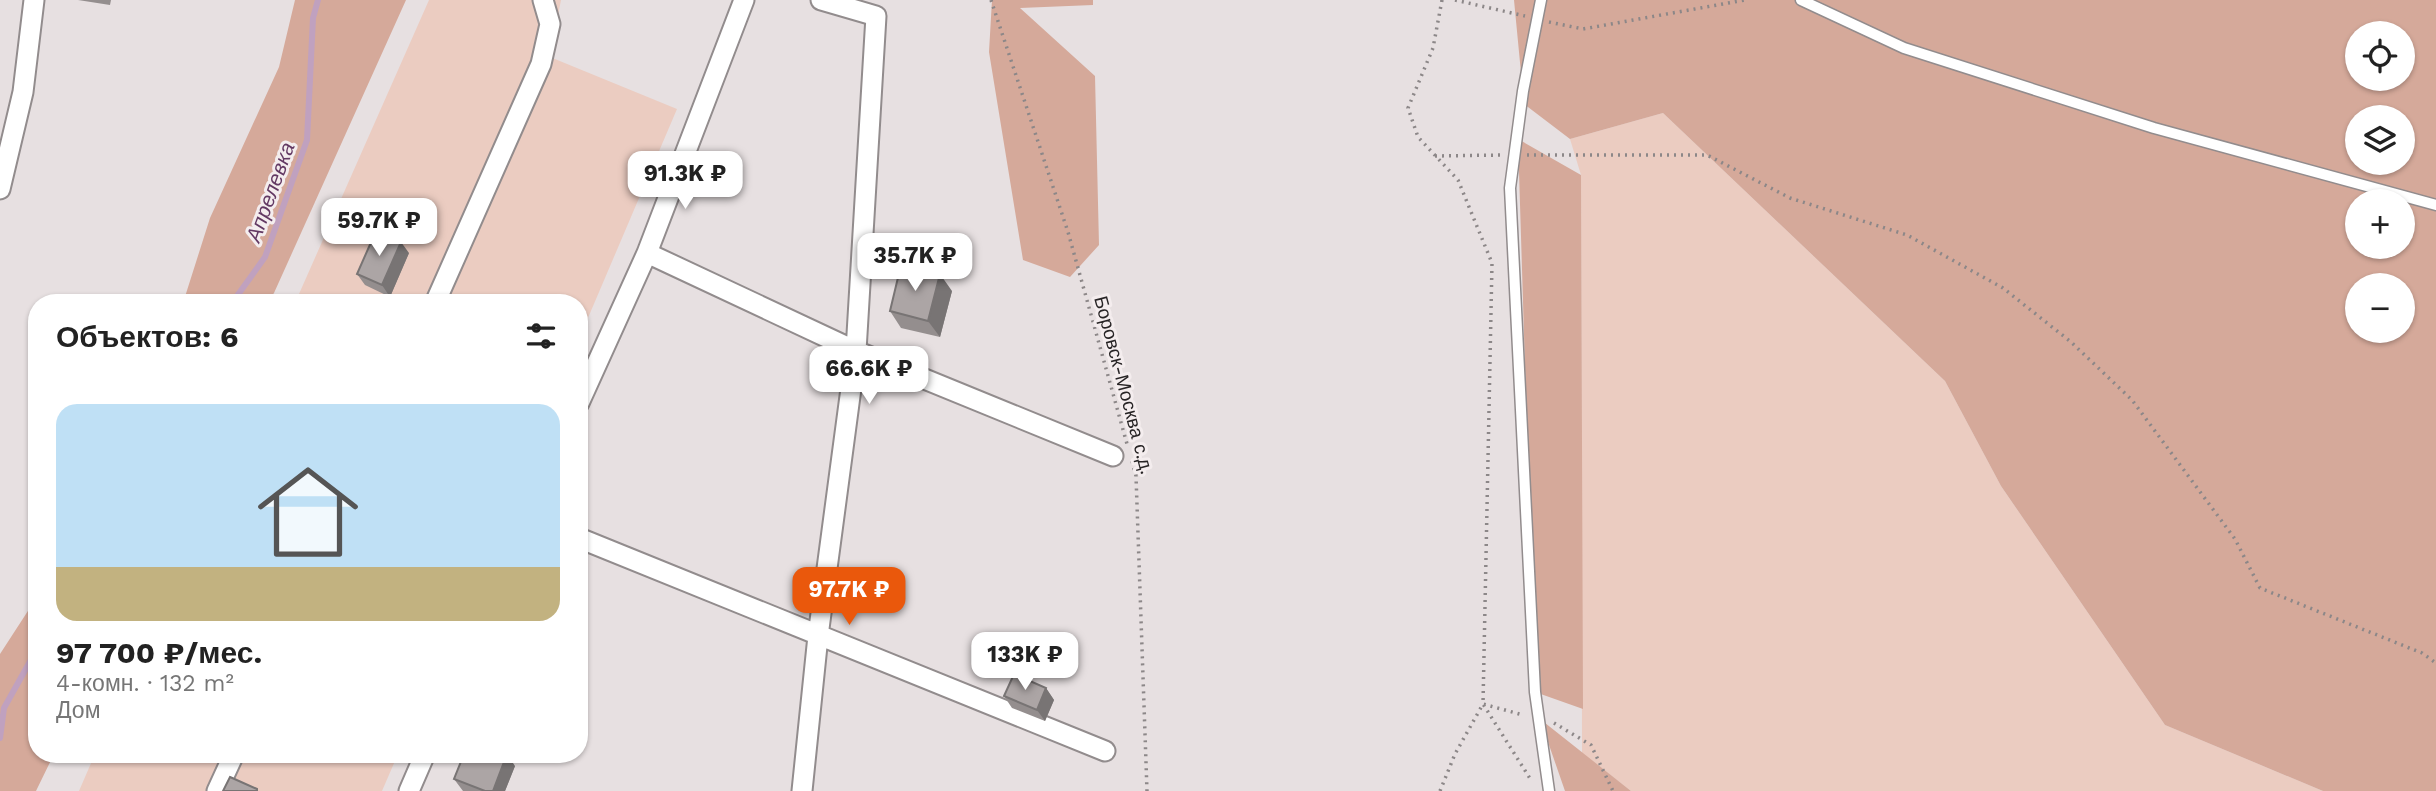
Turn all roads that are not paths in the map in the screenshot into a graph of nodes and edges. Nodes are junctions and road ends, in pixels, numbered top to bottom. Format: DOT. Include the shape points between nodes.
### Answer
graph roads {
  1 [pos="34,0"];
  2 [pos="543,0"];
  3 [pos="744,0"];
  4 [pos="821,0"];
  5 [pos="1541,0"];
  6 [pos="1801,0"];
  7 [pos="0,189"];
  8 [pos="2436,205"];
  9 [pos="647,253"];
  10 [pos="439,294"];
  11 [pos="856,351"];
  12 [pos="588,383"];
  13 [pos="1113,456"];
  14 [pos="588,542"];
  15 [pos="818,636"];
  16 [pos="1105,751"];
  17 [pos="230,763"];
  18 [pos="421,763"];
  19 [pos="217,791"];
  20 [pos="409,791"];
  21 [pos="802,791"];
  22 [pos="1549,791"];
  1 -- 7 [label="street" via="23,92"];
  2 -- 10 [label="street" via="550,24 541,64"];
  3 -- 9 [label="street"];
  4 -- 11 [label="street" via="876,16"];
  5 -- 22 [label="lane" via="1510,188 1535,692"];
  6 -- 8 [label="lane" via="1930,57 2154,128"];
  9 -- 11 [label="street"];
  9 -- 12 [label="street"];
  11 -- 13 [label="street"];
  11 -- 15 [label="street"];
  14 -- 15 [label="street"];
  15 -- 16 [label="street"];
  15 -- 21 [label="street"];
  17 -- 19 [label="street"];
  18 -- 20 [label="street"];
}
